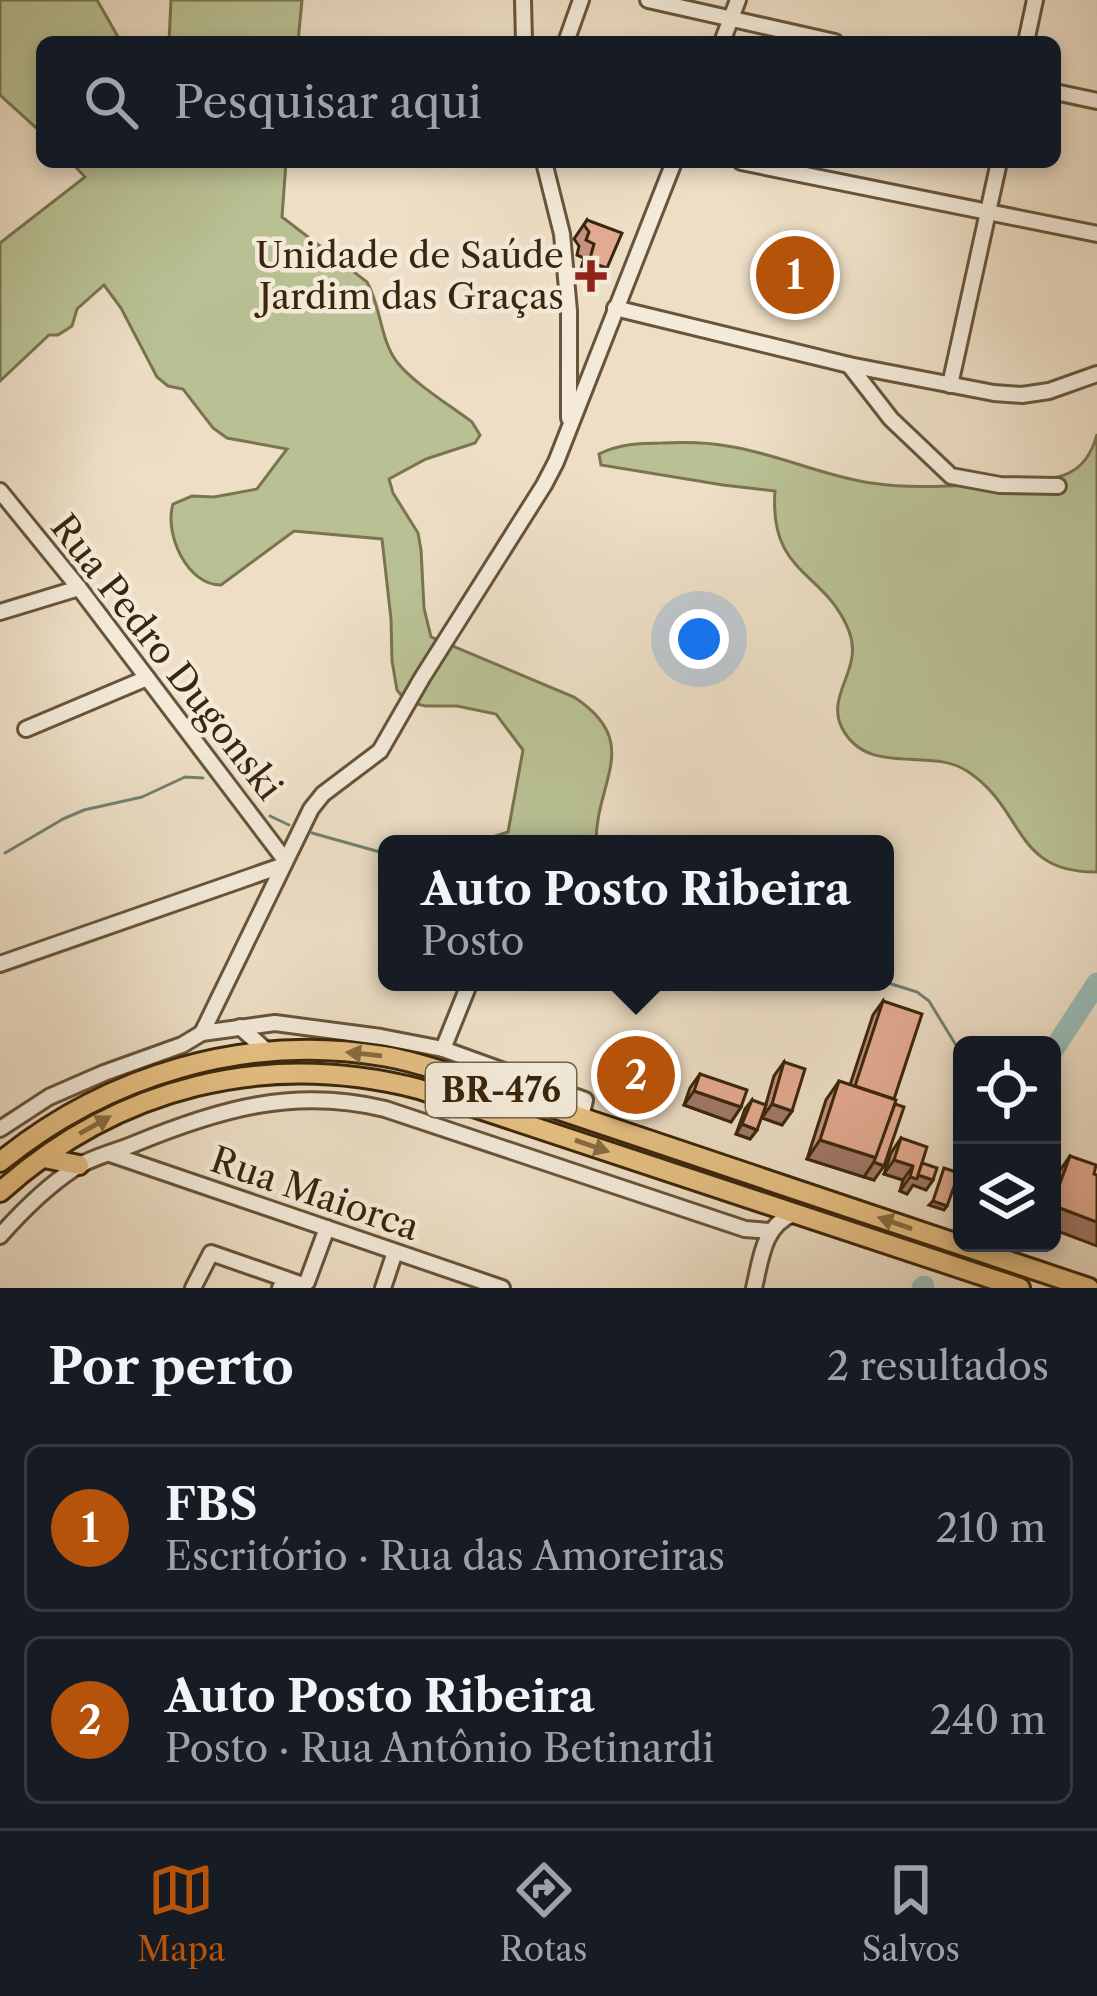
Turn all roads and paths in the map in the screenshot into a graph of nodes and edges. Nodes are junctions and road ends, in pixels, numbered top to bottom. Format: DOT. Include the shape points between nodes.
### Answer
graph roads {
  1 [pos="523,0"];
  2 [pos="581,0"];
  3 [pos="648,0"];
  4 [pos="738,0"];
  5 [pos="1035,0"];
  6 [pos="731,18"];
  7 [pos="524,36"];
  8 [pos="568,36"];
  9 [pos="724,36"];
  10 [pos="810,36"];
  11 [pos="1027,36"];
  12 [pos="1061,93"];
  13 [pos="1097,101"];
  14 [pos="546,168"];
  15 [pos="672,168"];
  16 [pos="771,168"];
  17 [pos="998,168"];
  18 [pos="988,212"];
  19 [pos="1097,235"];
  20 [pos="615,308"];
  21 [pos="849,365"];
  22 [pos="1097,374"];
  23 [pos="950,385"];
  24 [pos="569,428"];
  25 [pos="1058,486"];
  26 [pos="0,491"];
  27 [pos="79,588"];
  28 [pos="0,611"];
  29 [pos="147,678"];
  30 [pos="26,729"];
  31 [pos="283,863"];
  32 [pos="0,964"];
  33 [pos="466,991"];
  34 [pos="240,1027"];
  35 [pos="202,1033"];
  36 [pos="443,1049"];
  37 [pos="268,1052"];
  38 [pos="581,1117"];
  39 [pos="0,1130"];
  40 [pos="110,1154"];
  41 [pos="44,1158"];
  42 [pos="0,1162"];
  43 [pos="79,1165"];
  44 [pos="0,1192"];
  45 [pos="793,1214"];
  46 [pos="326,1228"];
  47 [pos="769,1231"];
  48 [pos="0,1236"];
  49 [pos="395,1252"];
  50 [pos="938,1262"];
  51 [pos="1060,1284"];
  52 [pos="303,1285"];
  53 [pos="483,1285"];
  54 [pos="193,1288"];
  55 [pos="280,1288"];
  56 [pos="383,1288"];
  57 [pos="502,1288"];
  58 [pos="754,1288"];
  59 [pos="979,1288"];
  60 [pos="1020,1288"];
  61 [pos="1089,1288"];
  1 -- 7 [label="street"];
  2 -- 8 [label="street"];
  3 -- 6 [label="street"];
  4 -- 6 [label="street"];
  5 -- 11 [label="street"];
  6 -- 9 [label="street"];
  6 -- 10 [label="street"];
  12 -- 13 [label="street"];
  14 -- 24 [label="street" via="569,311"];
  15 -- 20 [label="street"];
  16 -- 18 [label="street"];
  17 -- 18 [label="street"];
  18 -- 19 [label="street"];
  18 -- 23 [label="street"];
  20 -- 21 [label="street"];
  20 -- 24 [label="street"];
  21 -- 23 [label="street"];
  21 -- 25 [label="street" via="951,476"];
  22 -- 23 [label="street" via="1049,391"];
  24 -- 31 [label="street" via="544,485 380,751 316,801"];
  26 -- 27 [label="street, Rua Pedro Dugonski"];
  27 -- 28 [label="street"];
  27 -- 29 [label="street, Rua Pedro Dugonski"];
  29 -- 30 [label="street"];
  29 -- 31 [label="street, Rua Pedro Dugonski"];
  31 -- 32 [label="street"];
  31 -- 35 [label="street"];
  33 -- 36 [label="street"];
  34 -- 35 [label="street"];
  34 -- 36 [label="street" via="275,1023"];
  34 -- 37 [label="street"];
  35 -- 39 [label="street" via="49,1097"];
  36 -- 38 [label="street" via="585,1100"];
  38 -- 37 [label="main road, BR-476, one-way" via="383,1056"];
  37 -- 42 [label="main road, BR-476" via="121,1087"];
  51 -- 38 [label="main road, BR-476, one-way"];
  40 -- 43 [label="street"];
  40 -- 46 [label="street, Rua Maiorca"];
  40 -- 47 [label="street" via="236,1107 330,1099 385,1109"];
  41 -- 43 [label="main road"];
  41 -- 44 [label="main road, BR-476"];
  41 -- 45 [label="main road, BR-476, one-way" via="162,1095 250,1076 322,1072 419,1089"];
  43 -- 48 [label="street"];
  45 -- 47 [label="street"];
  45 -- 50 [label="main road, BR-476"];
  46 -- 49 [label="street, Rua Maiorca"];
  46 -- 52 [label="street"];
  47 -- 58 [label="street"];
  49 -- 53 [label="street, Rua Maiorca"];
  49 -- 56 [label="street"];
  50 -- 59 [label="main road"];
  50 -- 60 [label="main road, BR-476"];
  51 -- 61 [label="main road, BR-476"];
  52 -- 54 [label="street" via="211,1252"];
  52 -- 55 [label="street"];
  53 -- 57 [label="street, Rua Maiorca"];
}
